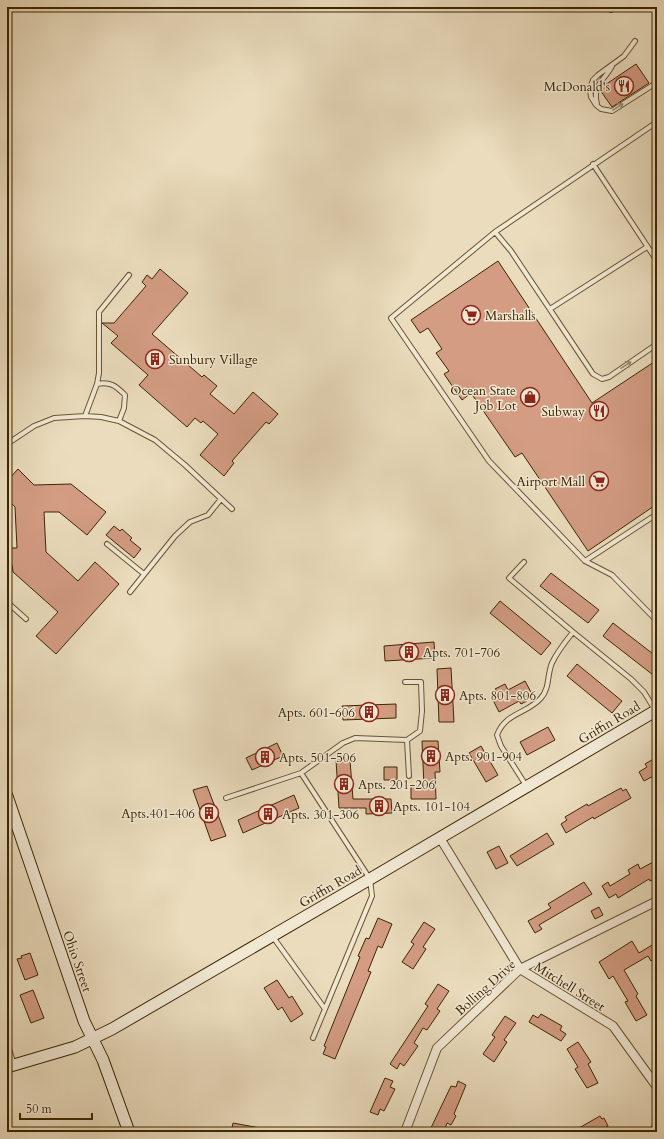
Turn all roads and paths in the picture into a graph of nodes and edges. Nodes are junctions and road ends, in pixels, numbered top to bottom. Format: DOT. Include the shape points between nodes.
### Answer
graph roads {
  1 [pos="635,41"];
  2 [pos="614,64"];
  3 [pos="657,85"];
  4 [pos="599,108"];
  5 [pos="657,122"];
  6 [pos="593,164"];
  7 [pos="495,232"];
  8 [pos="647,247"];
  9 [pos="657,261"];
  10 [pos="128,275"];
  11 [pos="550,309"];
  12 [pos="657,344"];
  13 [pos="97,384"];
  14 [pos="85,416"];
  15 [pos="119,421"];
  16 [pos="7,444"];
  17 [pos="221,499"];
  18 [pos="232,510"];
  19 [pos="657,514"];
  20 [pos="107,544"];
  21 [pos="585,561"];
  22 [pos="524,562"];
  23 [pos="144,574"];
  24 [pos="130,592"];
  25 [pos="7,602"];
  26 [pos="26,619"];
  27 [pos="657,621"];
  28 [pos="573,632"];
  29 [pos="405,682"];
  30 [pos="656,710"];
  31 [pos="407,740"];
  32 [pos="301,773"];
  33 [pos="409,776"];
  34 [pos="527,787"];
  35 [pos="7,796"];
  36 [pos="226,798"];
  37 [pos="440,838"];
  38 [pos="370,879"];
  39 [pos="657,901"];
  40 [pos="272,936"];
  41 [pos="520,969"];
  42 [pos="325,1009"];
  43 [pos="313,1038"];
  44 [pos="93,1039"];
  45 [pos="7,1042"];
  46 [pos="11,1066"];
  47 [pos="657,1087"];
  48 [pos="657,1128"];
  49 [pos="129,1132"];
  50 [pos="405,1132"];
  51 [pos="652,1132"];
  1 -- 2 [label="lane"];
  2 -- 4 [label="lane" via="598,86 596,94"];
  2 -- 4 [label="lane" via="593,80 591,97"];
  4 -- 3 [label="lane, one-way" via="612,111 653,85"];
  5 -- 6 [label="lane"];
  6 -- 7 [label="lane"];
  6 -- 8 [label="lane"];
  7 -- 11 [label="lane"];
  7 -- 21 [label="lane" via="391,318 489,461"];
  8 -- 9 [label="lane"];
  8 -- 11 [label="lane"];
  10 -- 13 [label="lane" via="98,312"];
  11 -- 12 [label="lane, one-way" via="593,374 602,379 609,377"];
  13 -- 14 [label="lane"];
  13 -- 15 [label="lane" via="114,384 125,395"];
  14 -- 15 [label="lane"];
  14 -- 16 [label="lane" via="54,418 34,426"];
  15 -- 17 [label="lane" via="155,440"];
  17 -- 18 [label="lane"];
  17 -- 23 [label="lane" via="208,515 190,522 175,536"];
  19 -- 21 [label="lane"];
  20 -- 23 [label="lane"];
  21 -- 27 [label="lane" via="612,575"];
  22 -- 28 [label="lane" via="509,578"];
  23 -- 24 [label="lane"];
  25 -- 26 [label="lane"];
  28 -- 30 [label="lane" via="631,679"];
  28 -- 34 [label="lane" via="551,664 547,688 542,697 507,719 497,735 501,746"];
  29 -- 31 [label="lane" via="421,682 422,711 420,731"];
  30 -- 34 [label="main road, Griffin Road"];
  31 -- 32 [label="lane" via="355,738 343,743"];
  31 -- 33 [label="lane"];
  32 -- 36 [label="lane"];
  32 -- 38 [label="lane"];
  34 -- 37 [label="main road, Griffin Road"];
  35 -- 44 [label="main road, Ohio Street" via="84,1021"];
  37 -- 38 [label="main road, Griffin Road"];
  37 -- 41 [label="street, Mitchell Street"];
  38 -- 40 [label="main road, Griffin Road"];
  38 -- 42 [label="lane" via="372,896"];
  39 -- 41 [label="street, Bolling Drive"];
  40 -- 42 [label="lane"];
  40 -- 44 [label="main road, Griffin Road"];
  41 -- 47 [label="street, Mitchell Street" via="613,1026"];
  41 -- 50 [label="street, Bolling Drive" via="437,1048"];
  42 -- 43 [label="lane"];
  44 -- 46 [label="main road, Griffin Road"];
  44 -- 49 [label="main road, Ohio Street"];
  45 -- 46 [label="lane"];
  48 -- 51 [label="street"];
}
